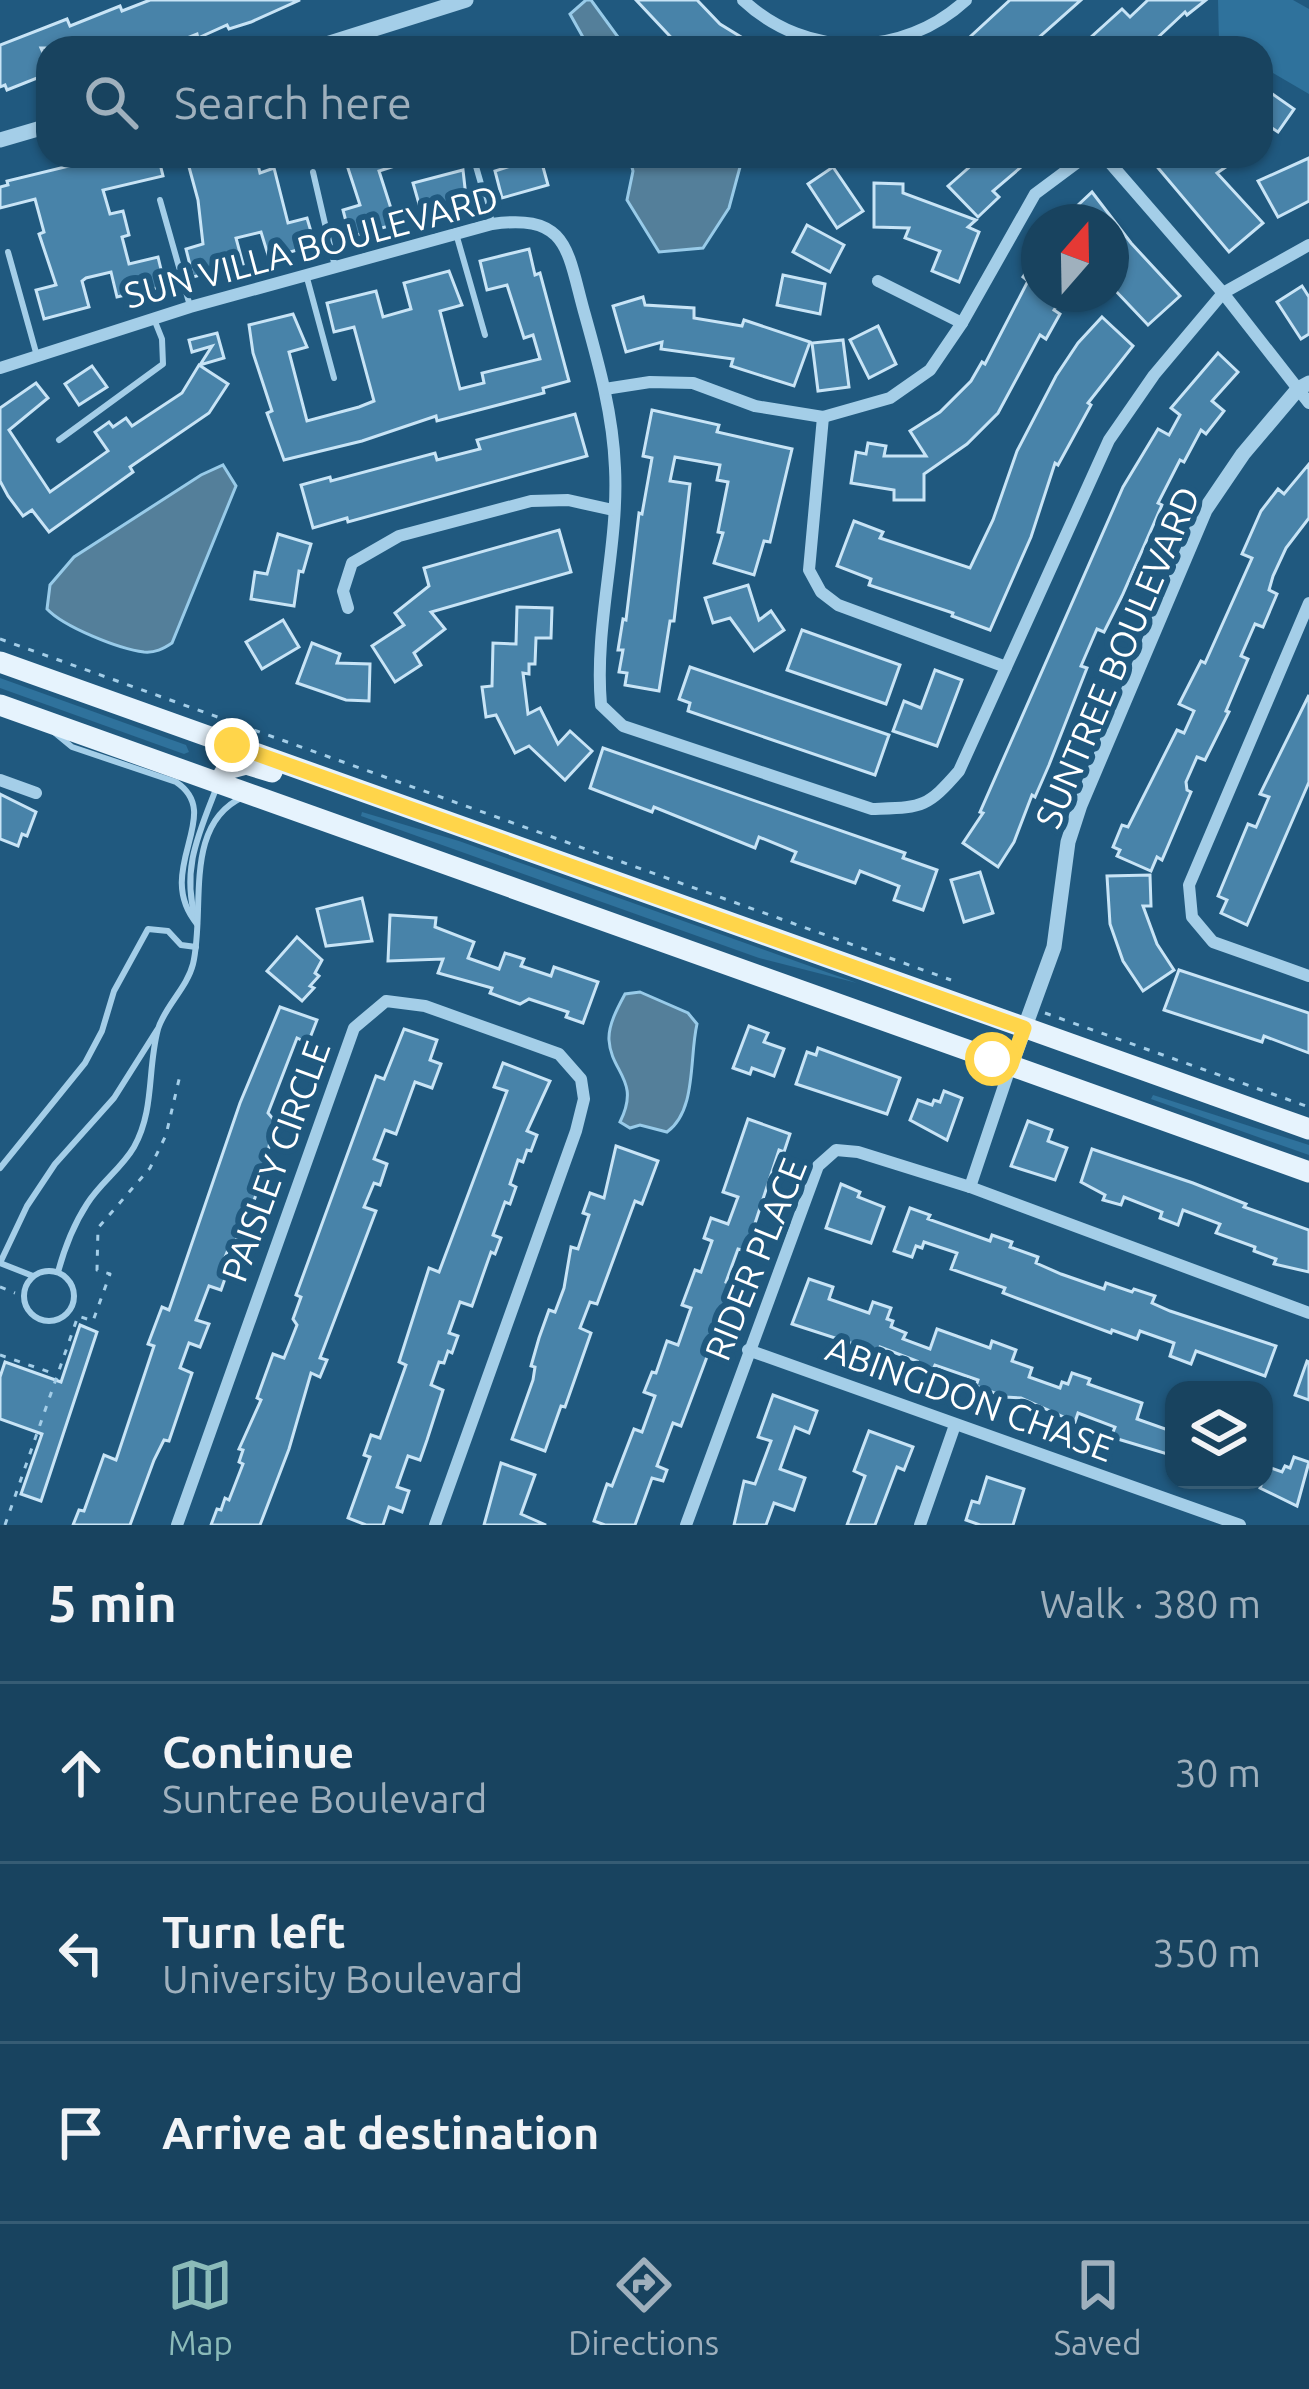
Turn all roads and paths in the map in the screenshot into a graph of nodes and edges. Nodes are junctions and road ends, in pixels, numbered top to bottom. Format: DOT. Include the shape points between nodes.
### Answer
graph roads {
  1 [pos="466,0"];
  2 [pos="743,0"];
  3 [pos="966,0"];
  4 [pos="352,36"];
  5 [pos="809,36"];
  6 [pos="898,36"];
  7 [pos="36,130"];
  8 [pos="0,140"];
  9 [pos="476,168"];
  10 [pos="1070,168"];
  11 [pos="1114,168"];
  12 [pos="313,172"];
  13 [pos="160,200"];
  14 [pos="492,224"];
  15 [pos="456,233"];
  16 [pos="1309,245"];
  17 [pos="8,251"];
  18 [pos="335,267"];
  19 [pos="305,275"];
  20 [pos="878,281"];
  21 [pos="1223,293"];
  22 [pos="190,307"];
  23 [pos="154,319"];
  24 [pos="962,323"];
  25 [pos="484,335"];
  26 [pos="37,356"];
  27 [pos="0,368"];
  28 [pos="334,378"];
  29 [pos="605,389"];
  30 [pos="1305,392"];
  31 [pos="823,417"];
  32 [pos="59,440"];
  33 [pos="613,510"];
  34 [pos="1309,603"];
  35 [pos="348,608"];
  36 [pos="0,638"];
  37 [pos="0,662"];
  38 [pos="1006,667"];
  39 [pos="0,705"];
  40 [pos="36,718"];
  41 [pos="0,779"];
  42 [pos="219,783"];
  43 [pos="36,793"];
  44 [pos="250,794"];
  45 [pos="429,817"];
  46 [pos="197,924"];
  47 [pos="197,947"];
  48 [pos="1309,976"];
  49 [pos="962,984"];
  50 [pos="1054,1016"];
  51 [pos="159,1027"];
  52 [pos="1024,1028"];
  53 [pos="1011,1065"];
  54 [pos="181,1071"];
  55 [pos="1309,1107"];
  56 [pos="1309,1129"];
  57 [pos="0,1168"];
  58 [pos="1309,1172"];
  59 [pos="970,1187"];
  60 [pos="58,1272"];
  61 [pos="34,1276"];
  62 [pos="0,1287"];
  63 [pos="15,1293"];
  64 [pos="1309,1313"];
  65 [pos="748,1350"];
  66 [pos="0,1355"];
  67 [pos="57,1375"];
  68 [pos="955,1425"];
  69 [pos="5,1525"];
  70 [pos="177,1525"];
  71 [pos="435,1525"];
  72 [pos="686,1525"];
  73 [pos="920,1525"];
  74 [pos="1240,1525"];
  1 -- 4 [label="street"];
  2 -- 5 [label="street"];
  3 -- 6 [label="street" via="940,23"];
  7 -- 8 [label="street"];
  9 -- 14 [label="lane"];
  10 -- 24 [label="street" via="1035,194"];
  11 -- 21 [label="street"];
  12 -- 18 [label="lane"];
  13 -- 22 [label="lane"];
  14 -- 15 [label="street, SUN VILLA BOULEVARD"];
  14 -- 29 [label="street, SUN VILLA BOULEVARD" via="525,219 551,227 567,252"];
  15 -- 18 [label="street, SUN VILLA BOULEVARD"];
  15 -- 25 [label="lane"];
  16 -- 21 [label="street, SUN VILLA BOULEVARD"];
  17 -- 26 [label="lane"];
  18 -- 19 [label="street, SUN VILLA BOULEVARD"];
  19 -- 22 [label="street, SUN VILLA BOULEVARD"];
  19 -- 28 [label="lane"];
  20 -- 24 [label="street"];
  21 -- 30 [label="street"];
  21 -- 38 [label="street, SUN VILLA BOULEVARD" via="1109,440"];
  22 -- 23 [label="street, SUN VILLA BOULEVARD"];
  23 -- 26 [label="street, SUN VILLA BOULEVARD"];
  23 -- 32 [label="lane" via="163,364"];
  24 -- 31 [label="street" via="930,370 890,398"];
  26 -- 27 [label="street, SUN VILLA BOULEVARD"];
  29 -- 31 [label="street" via="693,383 755,406"];
  29 -- 33 [label="street, SUN VILLA BOULEVARD"];
  30 -- 52 [label="street, SUNTREE BOULEVARD" via="1243,454 1205,510 1080,805 1054,947"];
  31 -- 38 [label="street" via="809,570 821,592"];
  33 -- 35 [label="street" via="531,501 399,536 352,562 343,591"];
  33 -- 38 [label="street, SUN VILLA BOULEVARD" via="598,668 601,705 623,726 872,809 915,807 959,771"];
  34 -- 48 [label="street" via="1189,885 1192,917 1213,943"];
  36 -- 49 [label="path"];
  37 -- 45 [label="main road"];
  39 -- 40 [label="main road"];
  40 -- 42 [label="main road"];
  40 -- 46 [label="lane" via="72,747 188,790 195,821 180,887"];
  41 -- 43 [label="street"];
  42 -- 44 [label="main road"];
  42 -- 45 [label="main road" via="227,770 246,764"];
  42 -- 46 [label="lane" via="190,869"];
  44 -- 46 [label="lane" via="224,806 211,826"];
  44 -- 53 [label="main road"];
  45 -- 52 [label="main road"];
  46 -- 47 [label="lane"];
  47 -- 51 [label="lane"];
  47 -- 57 [label="lane" via="148,929 85,1063"];
  50 -- 55 [label="path"];
  51 -- 60 [label="lane" via="149,1112 133,1150 87,1204"];
  51 -- 61 [label="lane" via="114,1098 27,1205 0,1263"];
  52 -- 53 [label="street, SUNTREE BOULEVARD"];
  52 -- 56 [label="main road"];
  53 -- 58 [label="main road"];
  53 -- 59 [label="street, SUNTREE BOULEVARD"];
  54 -- 67 [label="path" via="150,1168 98,1228 97,1270 110,1274 93,1322 78,1316"];
  59 -- 64 [label="street"];
  59 -- 65 [label="street, RIDER PLACE" via="836,1150 818,1166"];
  60 -- 61 [label="lane"];
  60 -- 61 [label="lane" via="74,1298 54,1320 27,1306"];
  62 -- 63 [label="path"];
  65 -- 68 [label="street, ABINGDON CHASE"];
  65 -- 72 [label="street, RIDER PLACE"];
  66 -- 67 [label="path"];
  67 -- 69 [label="path"];
  68 -- 73 [label="street"];
  68 -- 74 [label="street, ABINGDON CHASE"];
  70 -- 71 [label="street, PAISLEY CIRCLE" via="354,1028 386,1001 425,1006 559,1054 580,1079 584,1099"];
}
